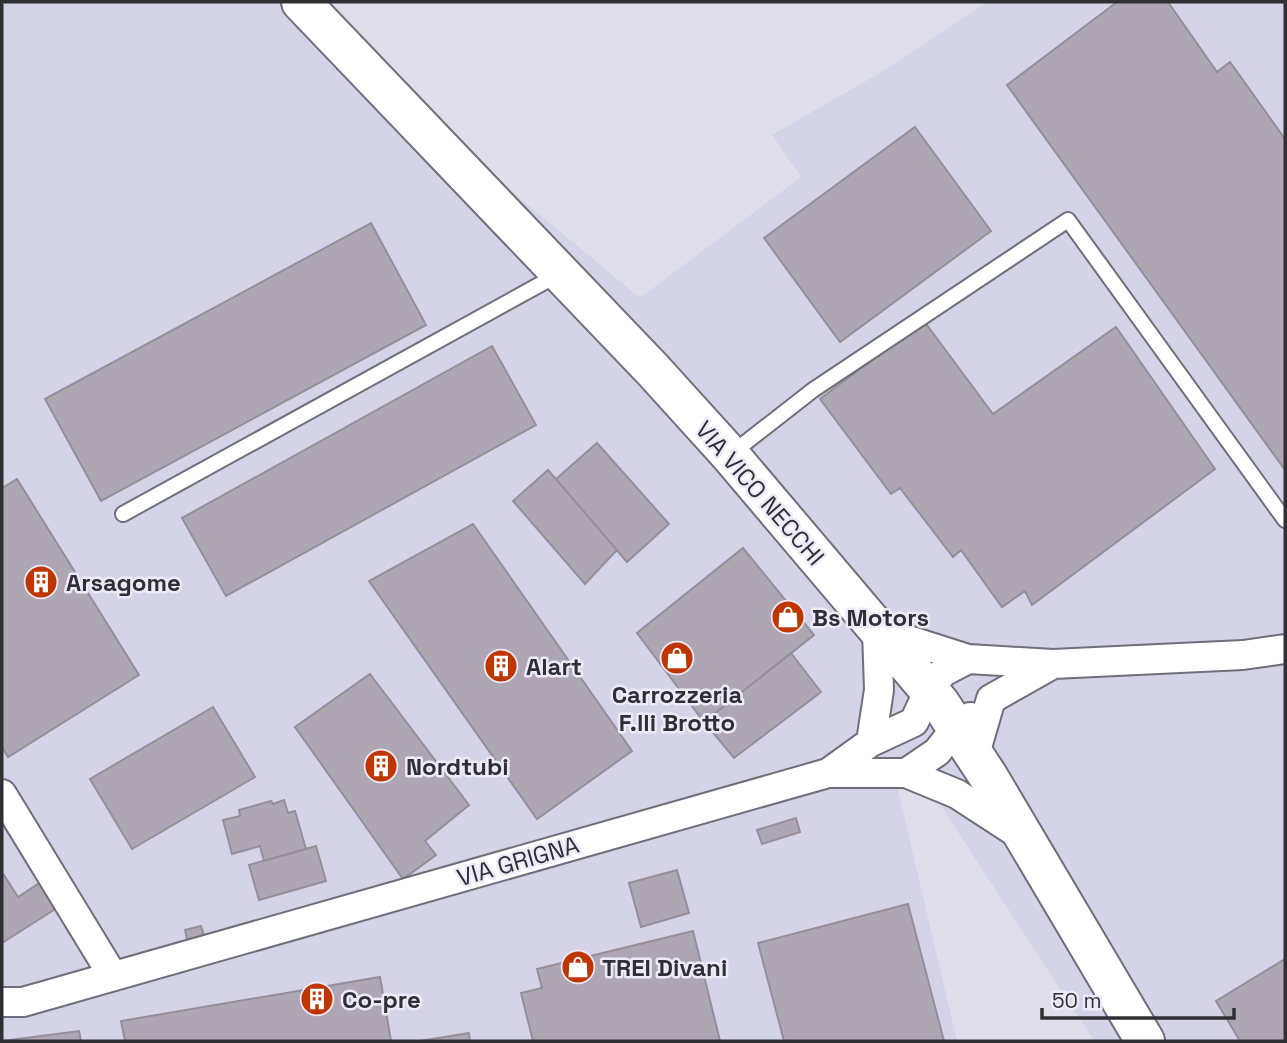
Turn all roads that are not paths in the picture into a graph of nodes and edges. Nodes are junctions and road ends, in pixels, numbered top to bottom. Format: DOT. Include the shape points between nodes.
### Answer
graph roads {
  1 [pos="301,2"];
  2 [pos="560,273"];
  3 [pos="730,455"];
  4 [pos="123,514"];
  5 [pos="1285,520"];
  6 [pos="877,630"];
  7 [pos="1285,649"];
  8 [pos="968,659"];
  9 [pos="1054,664"];
  10 [pos="922,706"];
  11 [pos="966,741"];
  12 [pos="871,742"];
  13 [pos="828,773"];
  14 [pos="906,773"];
  15 [pos="2,794"];
  16 [pos="1025,838"];
  17 [pos="113,976"];
  18 [pos="2,1002"];
  19 [pos="1145,1041"];
  1 -- 2 [label="street, VIA VICO NECCHI"];
  2 -- 3 [label="street, VIA VICO NECCHI"];
  2 -- 4 [label="lane"];
  3 -- 5 [label="lane" via="813,390 1068,220"];
  3 -- 6 [label="street, VIA VICO NECCHI"];
  6 -- 8 [label="street"];
  6 -- 10 [label="street, VIA VICO NECCHI"];
  6 -- 12 [label="street" via="879,690"];
  7 -- 9 [label="street"];
  8 -- 9 [label="street"];
  8 -- 10 [label="street" via="943,672"];
  9 -- 11 [label="street" via="991,699"];
  10 -- 11 [label="street, VIA VICO NECCHI"];
  10 -- 12 [label="street"];
  11 -- 14 [label="street" via="937,752"];
  11 -- 16 [label="street, VIA VICO NECCHI"];
  12 -- 13 [label="street"];
  13 -- 14 [label="street, VIA GRIGNA"];
  13 -- 17 [label="street, VIA GRIGNA"];
  14 -- 16 [label="street, VIA GRIGNA" via="957,794"];
  15 -- 17 [label="street"];
  16 -- 19 [label="street, VIA VICO NECCHI"];
  17 -- 18 [label="street, VIA GRIGNA" via="23,1002"];
}
